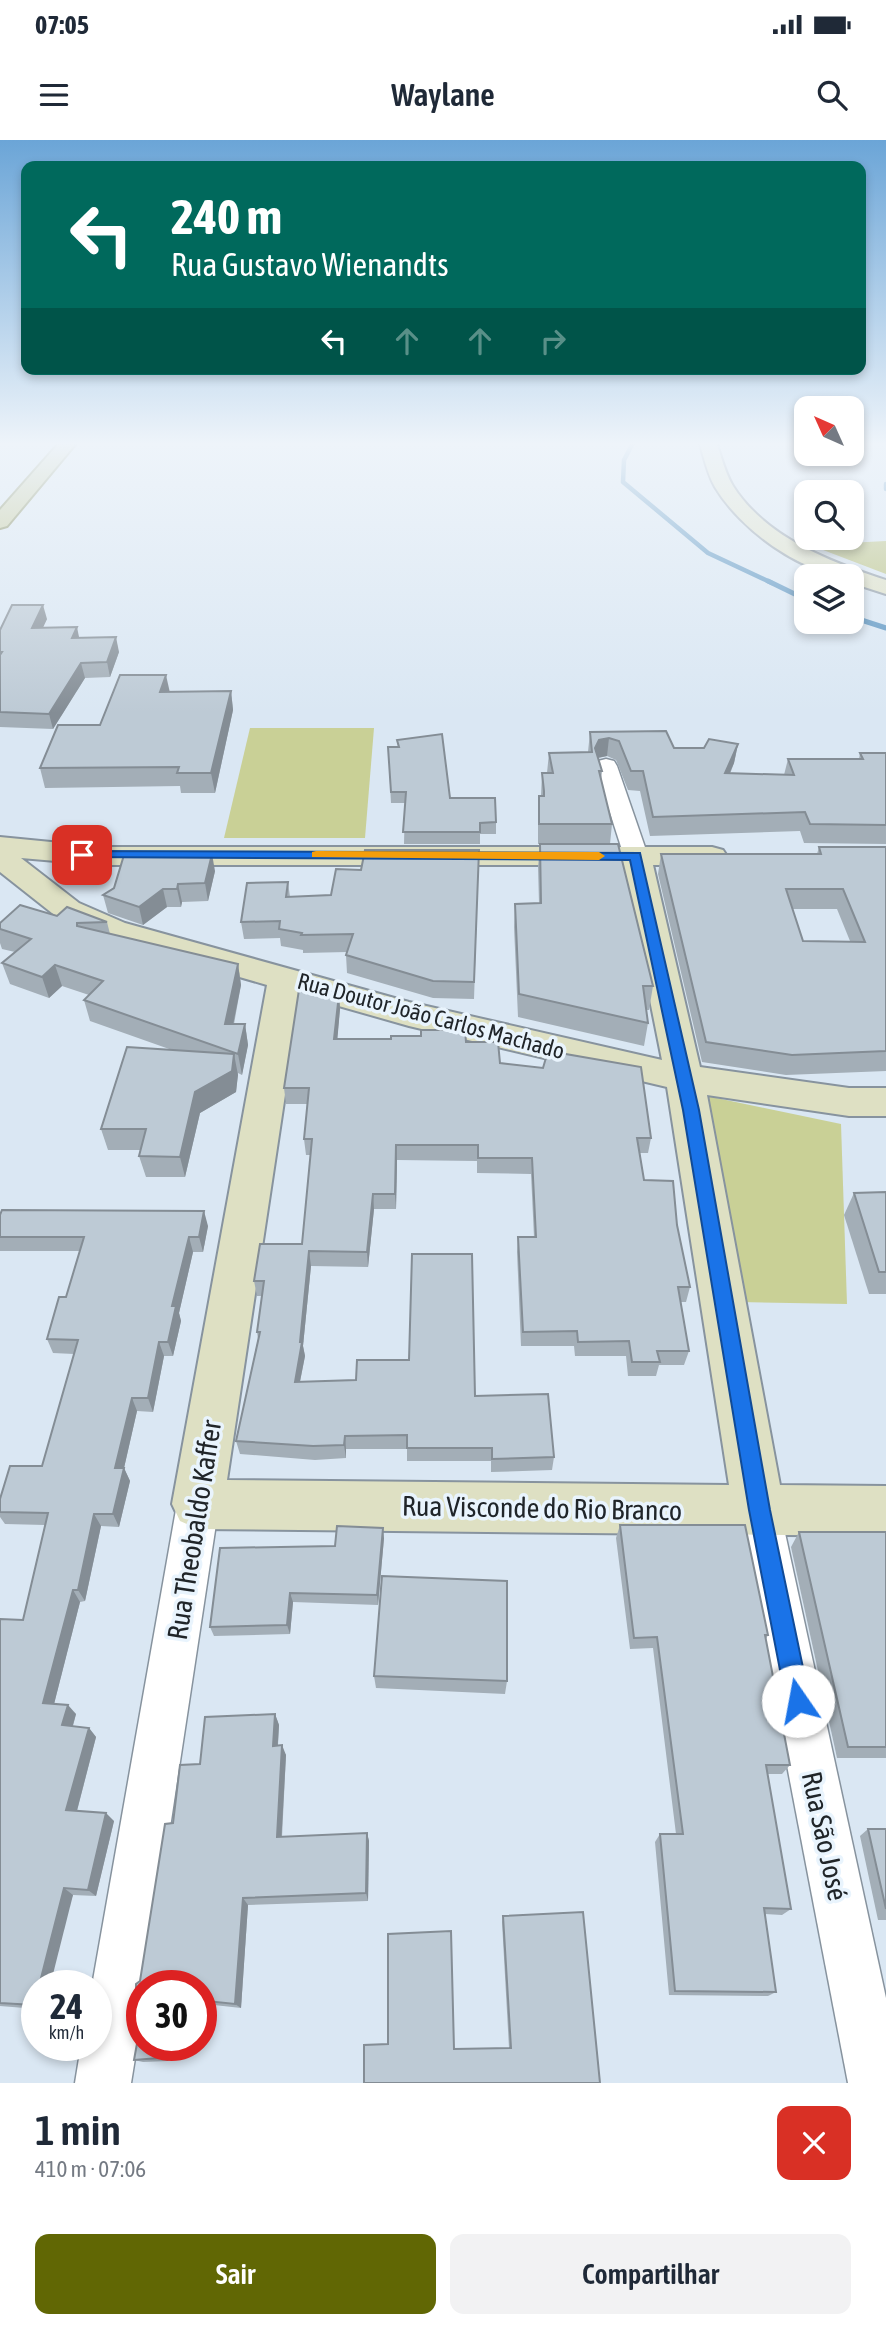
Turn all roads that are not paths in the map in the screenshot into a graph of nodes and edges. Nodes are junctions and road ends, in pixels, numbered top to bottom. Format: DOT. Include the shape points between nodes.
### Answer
graph roads {
  1 [pos="768,532"];
  2 [pos="886,587"];
  3 [pos="606,766"];
  4 [pos="0,846"];
  5 [pos="113,855"];
  6 [pos="636,856"];
  7 [pos="743,856"];
  8 [pos="0,860"];
  9 [pos="94,922"];
  10 [pos="286,977"];
  11 [pos="685,1079"];
  12 [pos="886,1102"];
  13 [pos="198,1504"];
  14 [pos="759,1510"];
  15 [pos="886,1511"];
  16 [pos="103,2083"];
  17 [pos="876,2083"];
  1 -- 2 [label="street" via="810,557"];
  3 -- 6 [label="street, Rua São José"];
  4 -- 5 [label="street"];
  5 -- 6 [label="street"];
  5 -- 9 [label="street" via="86,882 80,901"];
  6 -- 7 [label="street"];
  6 -- 11 [label="street, Rua São José"];
  8 -- 9 [label="street, Rua Doutor João Carlos Machado" via="68,910"];
  9 -- 10 [label="street, Rua Doutor João Carlos Machado"];
  10 -- 11 [label="street, Rua Doutor João Carlos Machado" via="409,1014"];
  10 -- 13 [label="street, Rua Theobaldo Kaffer"];
  11 -- 12 [label="street, Rua Doutor João Carlos Machado" via="849,1102"];
  11 -- 14 [label="street, Rua São José"];
  13 -- 14 [label="street, Rua Visconde do Rio Branco"];
  13 -- 16 [label="street, Rua Theobaldo Kaffer"];
  14 -- 15 [label="street, Rua Visconde do Rio Branco"];
  14 -- 17 [label="street, Rua São José"];
}
